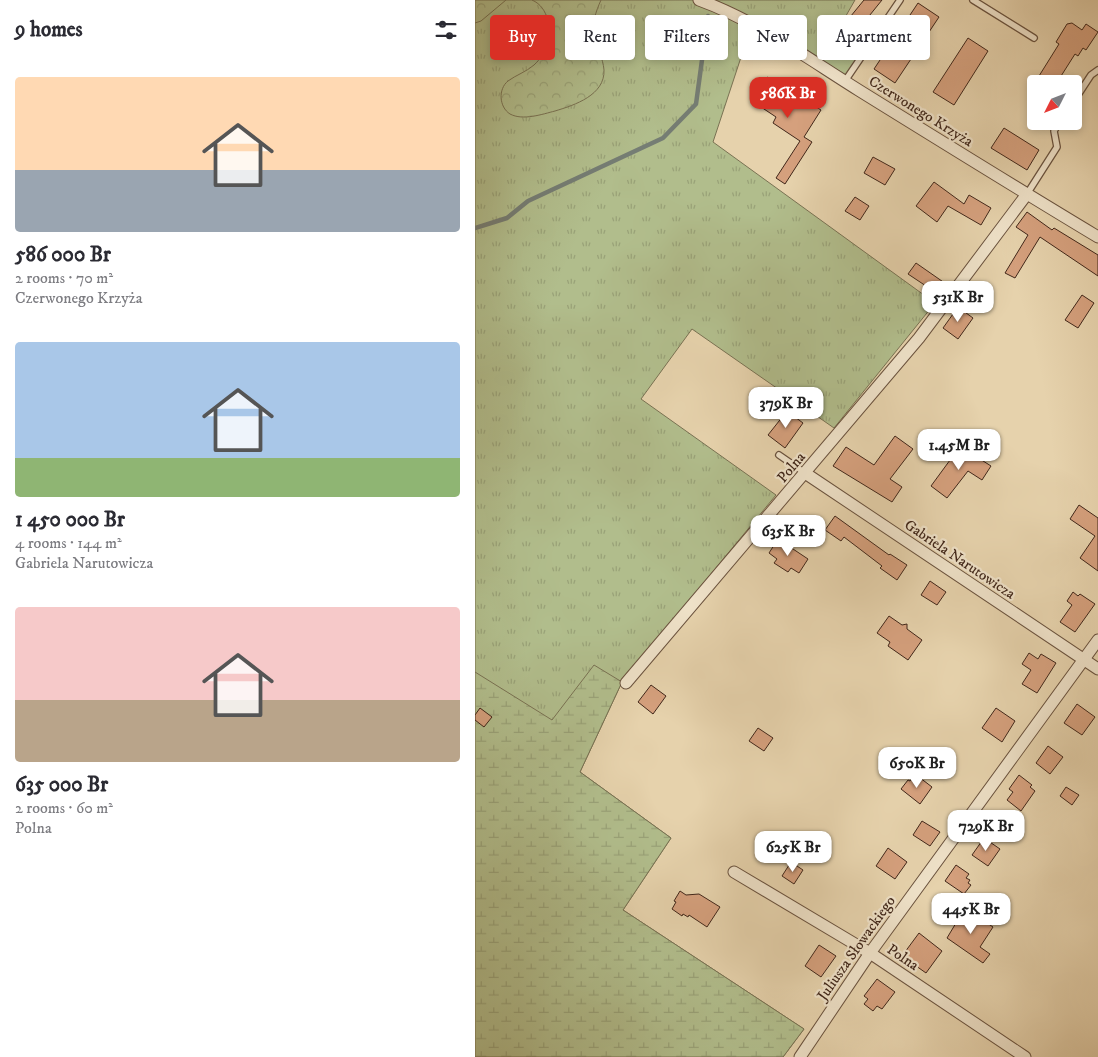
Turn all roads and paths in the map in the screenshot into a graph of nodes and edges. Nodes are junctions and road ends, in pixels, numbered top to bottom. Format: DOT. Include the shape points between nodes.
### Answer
graph roads {
  1 [pos="699,0"];
  2 [pos="900,0"];
  3 [pos="973,0"];
  4 [pos="1034,38"];
  5 [pos="1098,70"];
  6 [pos="845,81"];
  7 [pos="1083,87"];
  8 [pos="1055,130"];
  9 [pos="1027,194"];
  10 [pos="1098,237"];
  11 [pos="779,455"];
  12 [pos="805,473"];
  13 [pos="1098,640"];
  14 [pos="1084,660"];
  15 [pos="1098,669"];
  16 [pos="626,683"];
  17 [pos="735,872"];
  18 [pos="870,953"];
  19 [pos="800,1057"];
  20 [pos="1025,1057"];
  1 -- 6 [label="street, Czerwonego Krzyża" via="782,40"];
  2 -- 6 [label="lane"];
  3 -- 4 [label="lane"];
  5 -- 7 [label="lane"];
  6 -- 9 [label="street, Czerwonego Krzyża"];
  8 -- 9 [label="lane" via="1057,147"];
  9 -- 10 [label="street, Czerwonego Krzyża"];
  9 -- 12 [label="street, Polna" via="919,338"];
  11 -- 12 [label="lane"];
  12 -- 14 [label="street, Gabriela Narutowicza"];
  12 -- 16 [label="street, Polna"];
  13 -- 14 [label="street, Juliusza Słowackiego"];
  14 -- 15 [label="street, Gabriela Narutowicza"];
  14 -- 18 [label="street, Juliusza Słowackiego"];
  17 -- 18 [label="street, Polna"];
  18 -- 19 [label="street, Juliusza Słowackiego"];
  18 -- 20 [label="street, Polna"];
}
